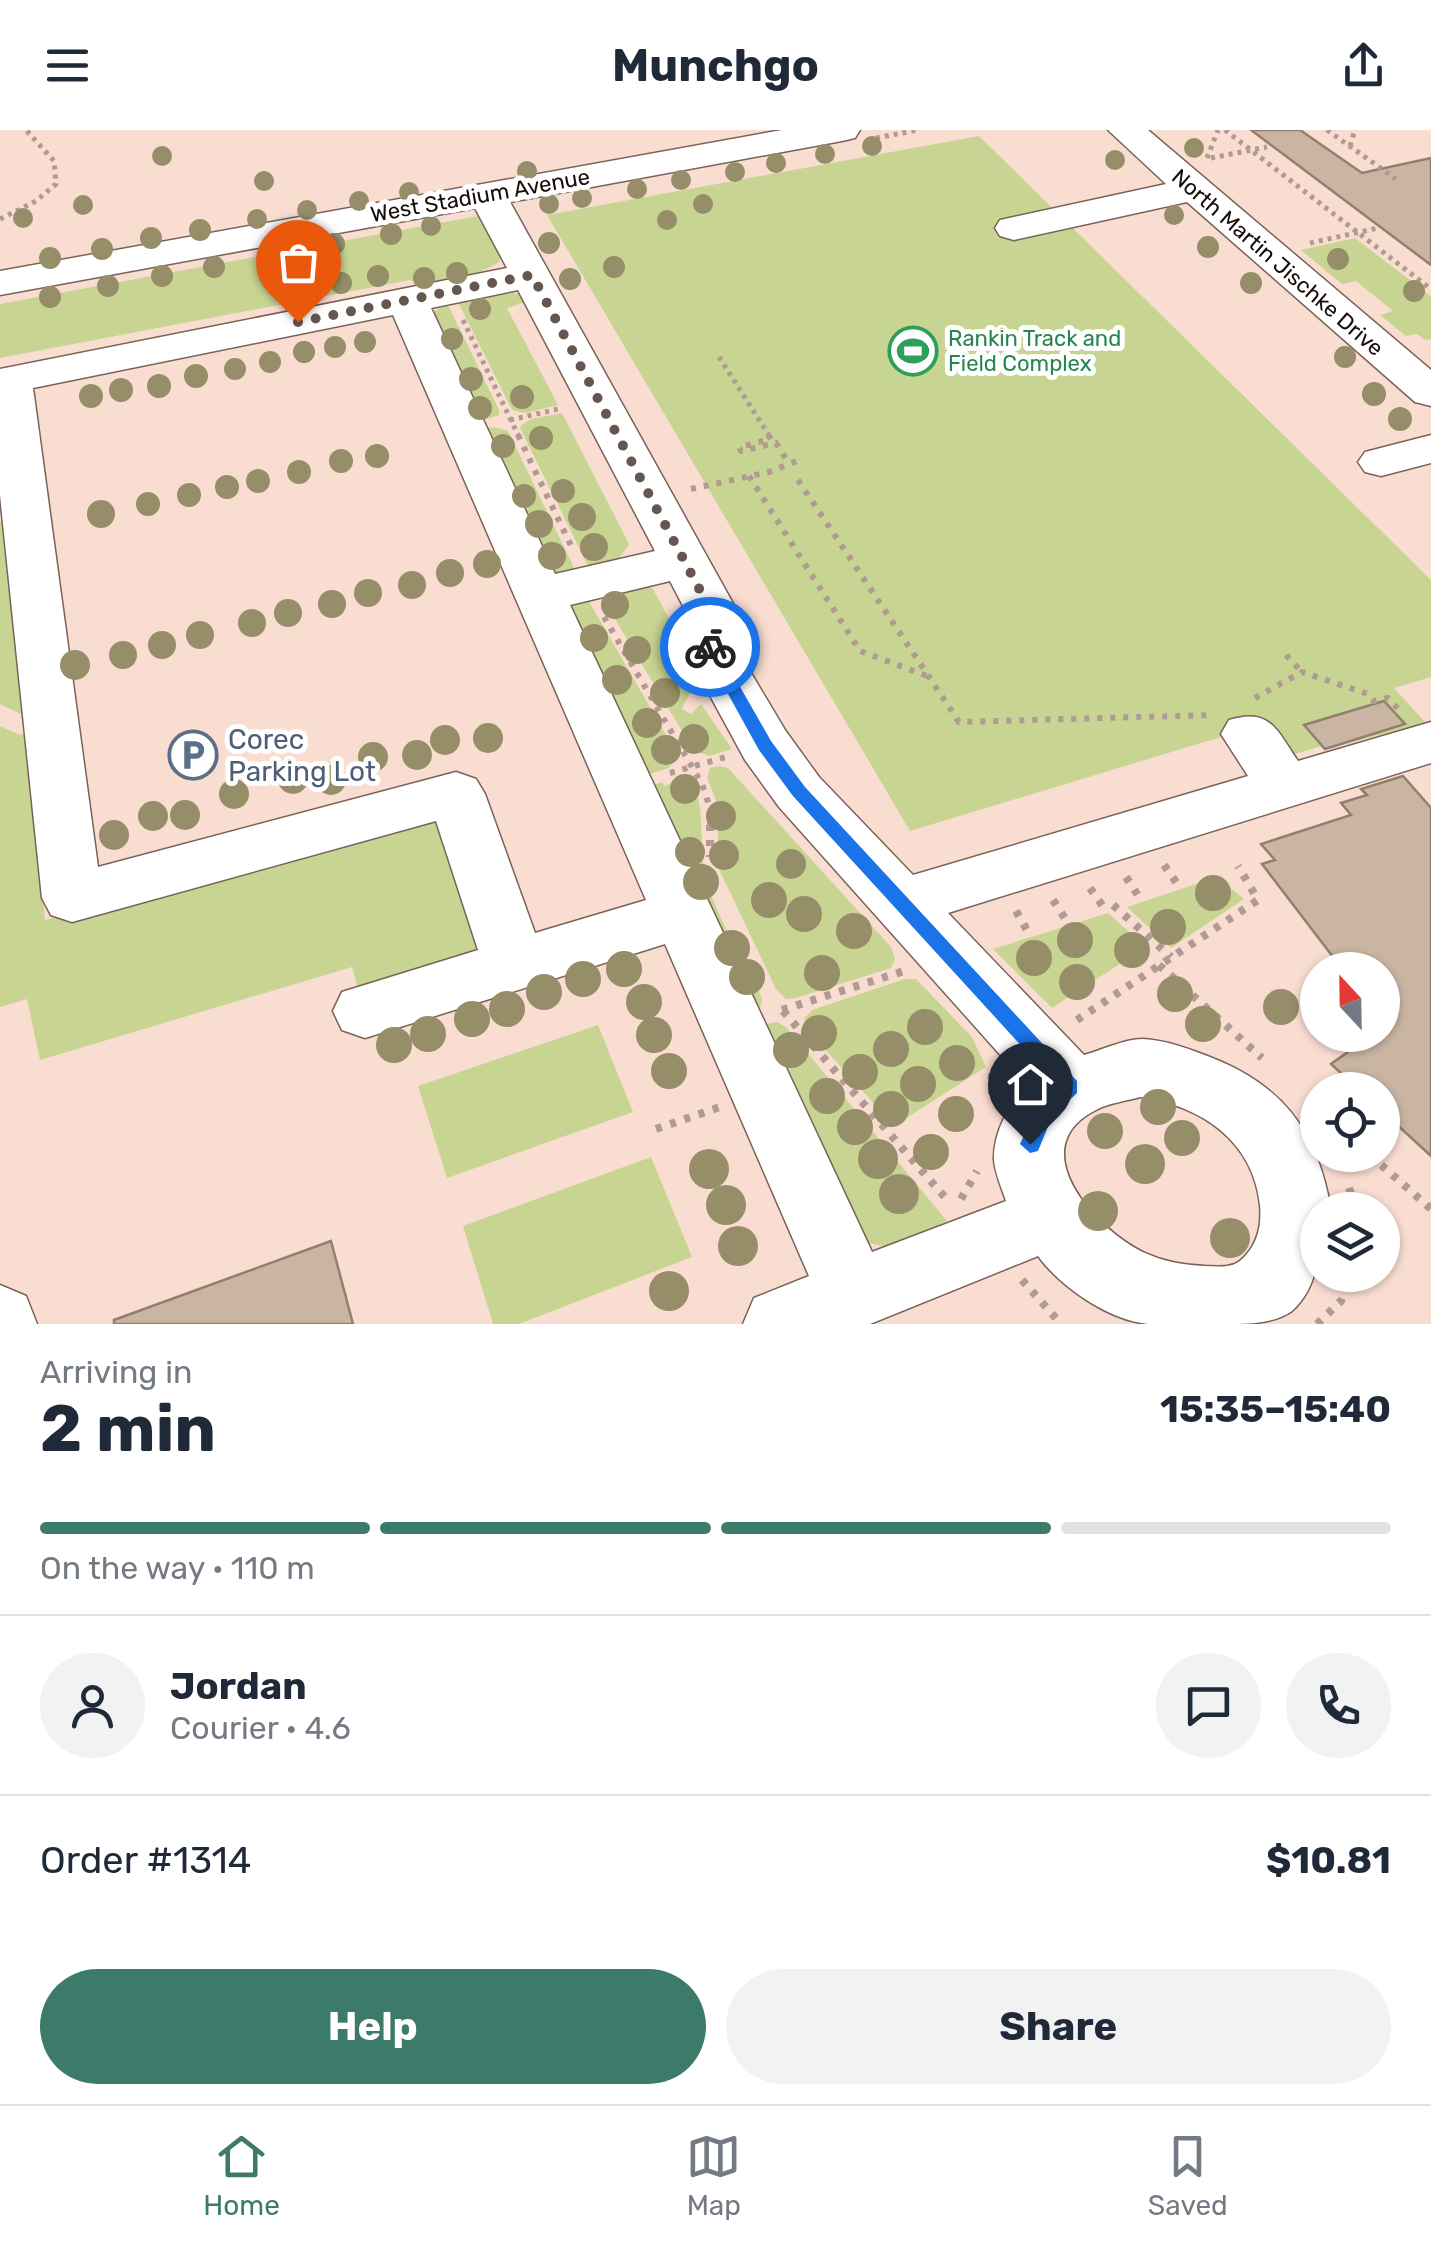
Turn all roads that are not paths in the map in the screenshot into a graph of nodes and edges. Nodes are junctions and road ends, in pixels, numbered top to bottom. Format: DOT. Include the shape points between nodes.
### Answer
graph roads {
  1 [pos="838,130"];
  2 [pos="1126,130"];
  3 [pos="1198,170"];
  4 [pos="487,194"];
  5 [pos="1014,228"];
  6 [pos="532,275"];
  7 [pos="0,283"];
  8 [pos="428,296"];
  9 [pos="5,381"];
  10 [pos="1431,394"];
  11 [pos="1431,450"];
  12 [pos="1381,462"];
  13 [pos="684,560"];
  14 [pos="560,582"];
  15 [pos="1238,718"];
  16 [pos="1421,733"];
  17 [pos="1285,786"];
  18 [pos="697,894"];
  19 [pos="904,902"];
  20 [pos="515,966"];
  21 [pos="365,1011"];
  22 [pos="1067,1058"];
  23 [pos="1030,1250"];
  24 [pos="854,1294"];
  25 [pos="780,1324"];
  1 -- 4 [label="street, West Stadium Avenue"];
  2 -- 3 [label="street, North Martin Jischke Drive"];
  3 -- 5 [label="street"];
  3 -- 10 [label="street, North Martin Jischke Drive"];
  4 -- 6 [label="street"];
  4 -- 7 [label="street, West Stadium Avenue"];
  6 -- 8 [label="street"];
  6 -- 13 [label="street"];
  8 -- 9 [label="street"];
  8 -- 14 [label="street"];
  9 -- 20 [label="street" via="72,898 456,794"];
  11 -- 12 [label="street"];
  13 -- 14 [label="street"];
  13 -- 19 [label="street" via="719,626 709,646 765,746 799,792"];
  14 -- 18 [label="street" via="625,786"];
  15 -- 17 [label="street"];
  16 -- 17 [label="street"];
  17 -- 19 [label="street"];
  18 -- 20 [label="street"];
  18 -- 24 [label="street" via="764,1012 764,1093"];
  19 -- 22 [label="street"];
  20 -- 21 [label="street"];
  22 -- 23 [label="street" via="1030,1144"];
  22 -- 23 [label="street" via="1102,1072 1178,1073 1248,1111 1291,1173 1298,1209 1294,1243 1278,1274 1251,1298 1215,1312 1174,1313 1132,1303 1062,1255"];
  23 -- 24 [label="street"];
  24 -- 25 [label="street"];
}
